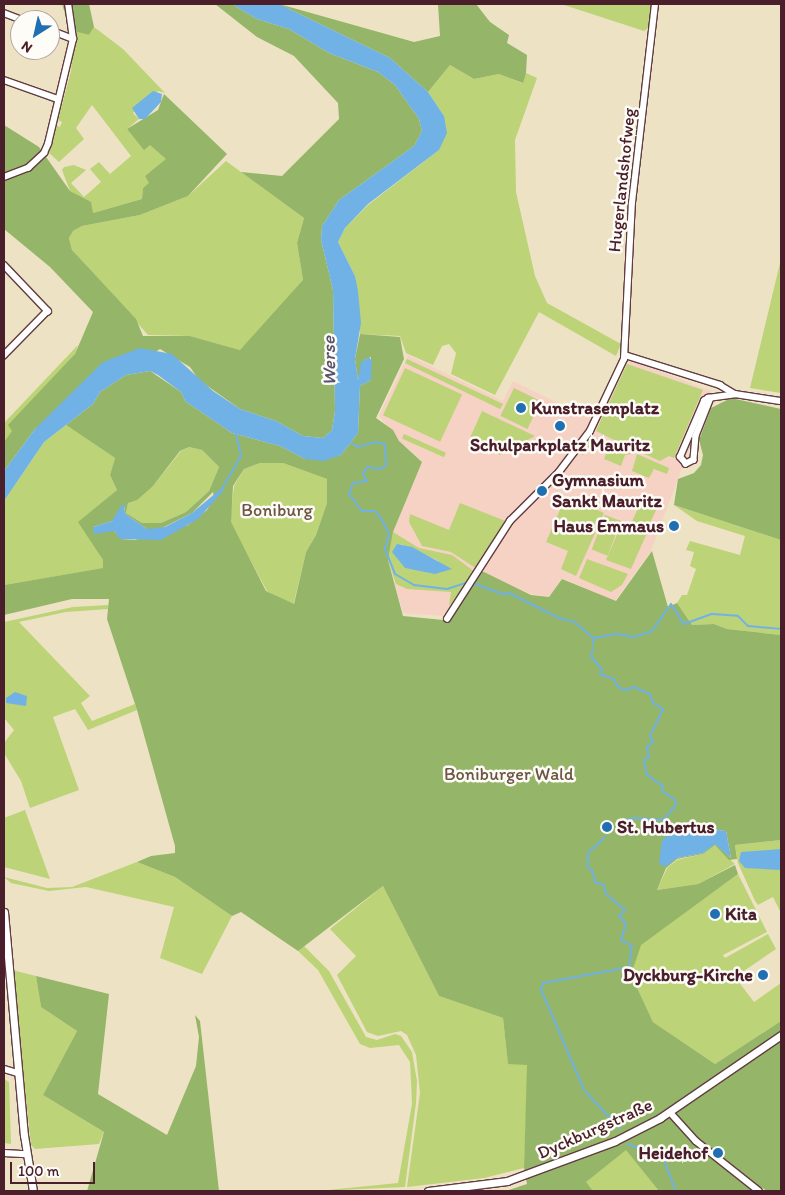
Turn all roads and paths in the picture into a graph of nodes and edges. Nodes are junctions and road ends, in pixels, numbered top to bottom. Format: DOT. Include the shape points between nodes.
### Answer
graph roads {
  1 [pos="68,4"];
  2 [pos="655,4"];
  3 [pos="60,34"];
  4 [pos="73,39"];
  5 [pos="4,80"];
  6 [pos="58,99"];
  7 [pos="4,177"];
  8 [pos="4,265"];
  9 [pos="4,356"];
  10 [pos="625,357"];
  11 [pos="735,394"];
  12 [pos="711,398"];
  13 [pos="781,401"];
  14 [pos="447,619"];
  15 [pos="4,912"];
  16 [pos="781,1036"];
  17 [pos="4,1069"];
  18 [pos="18,1073"];
  19 [pos="670,1112"];
  20 [pos="4,1153"];
  21 [pos="26,1154"];
  22 [pos="33,1191"];
  23 [pos="428,1191"];
  24 [pos="759,1191"];
  1 -- 4 [label="street"];
  2 -- 10 [label="street, Hugerlandshofweg" via="632,203"];
  3 -- 4 [label="street"];
  4 -- 6 [label="street"];
  5 -- 6 [label="street"];
  6 -- 7 [label="street" via="44,153 28,168"];
  8 -- 9 [label="street" via="48,311"];
  10 -- 11 [label="street" via="720,385"];
  10 -- 14 [label="street" via="590,431 559,472 510,521"];
  11 -- 12 [label="street"];
  11 -- 13 [label="street"];
  12 -- 12 [label="street" via="702,403 681,454 680,459 686,464 694,460 696,436"];
  15 -- 18 [label="street"];
  16 -- 19 [label="street, Dyckburgstraße"];
  17 -- 18 [label="street"];
  18 -- 21 [label="street"];
  19 -- 23 [label="street, Dyckburgstraße" via="615,1141 527,1175 486,1185"];
  19 -- 24 [label="street" via="696,1141"];
  20 -- 21 [label="street"];
  21 -- 22 [label="street"];
}
